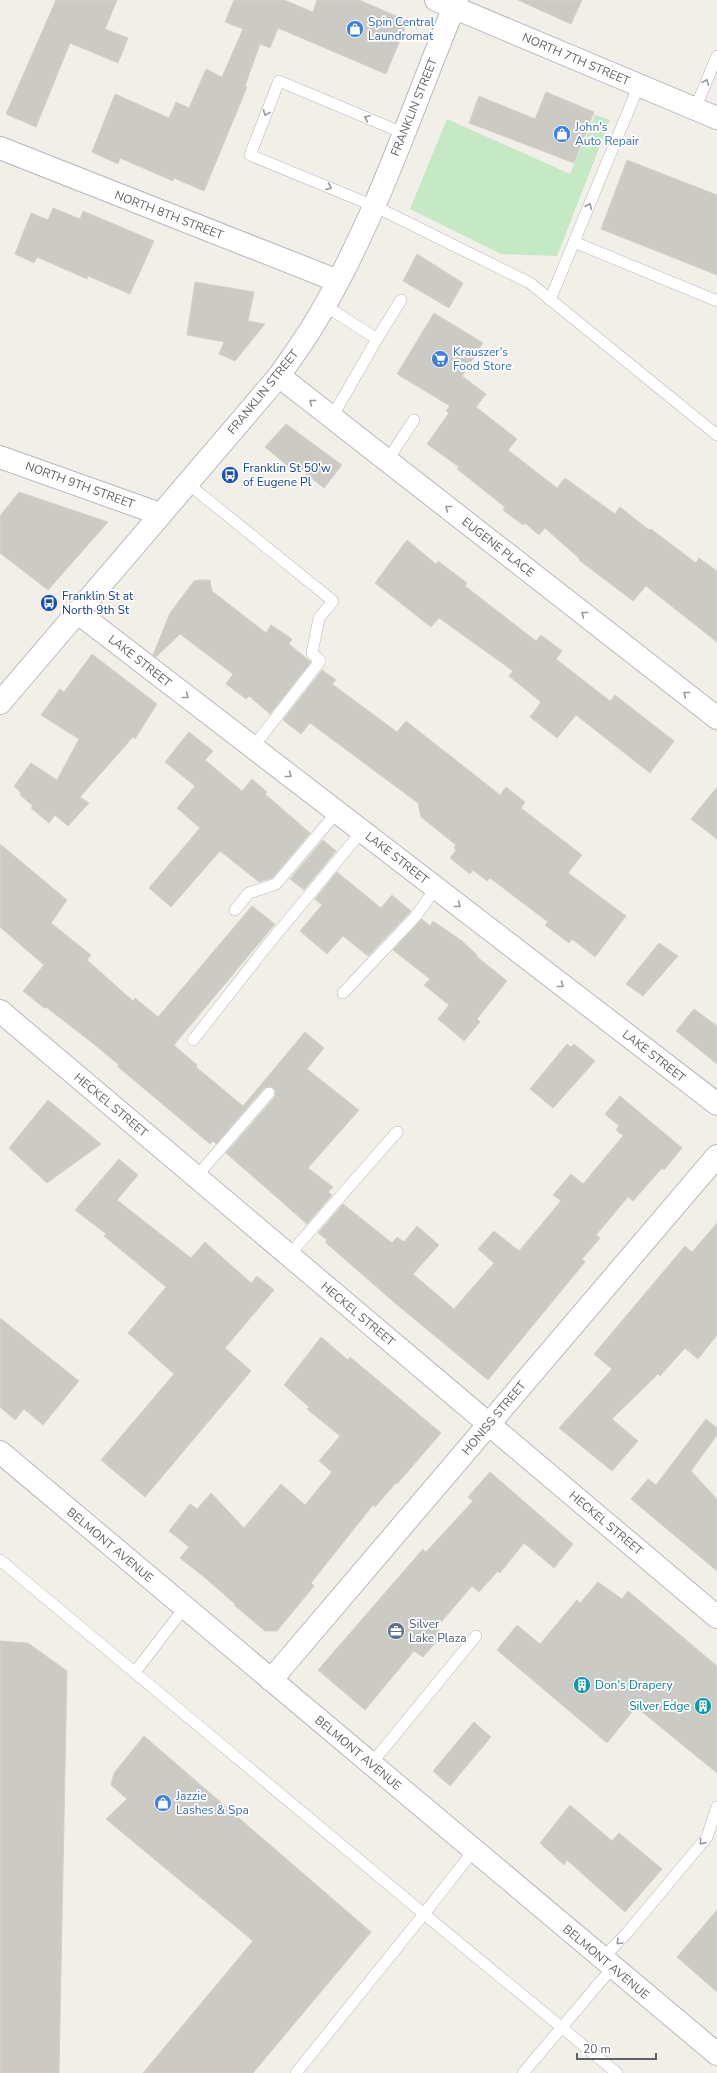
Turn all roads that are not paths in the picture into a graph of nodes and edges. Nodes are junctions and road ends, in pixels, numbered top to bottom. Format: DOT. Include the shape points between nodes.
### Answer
graph roads {
  1 [pos="449,3"];
  2 [pos="717,56"];
  3 [pos="638,85"];
  4 [pos="695,109"];
  5 [pos="717,118"];
  6 [pos="403,133"];
  7 [pos="0,148"];
  8 [pos="374,206"];
  9 [pos="574,242"];
  10 [pos="338,281"];
  11 [pos="401,300"];
  12 [pos="550,300"];
  13 [pos="717,301"];
  14 [pos="324,305"];
  15 [pos="377,339"];
  16 [pos="279,376"];
  17 [pos="332,417"];
  18 [pos="414,420"];
  19 [pos="717,435"];
  20 [pos="0,457"];
  21 [pos="387,461"];
  22 [pos="188,483"];
  23 [pos="160,514"];
  24 [pos="77,612"];
  25 [pos="0,703"];
  26 [pos="717,718"];
  27 [pos="253,747"];
  28 [pos="337,812"];
  29 [pos="362,831"];
  30 [pos="436,888"];
  31 [pos="235,910"];
  32 [pos="343,993"];
  33 [pos="0,1011"];
  34 [pos="193,1040"];
  35 [pos="269,1093"];
  36 [pos="717,1104"];
  37 [pos="397,1132"];
  38 [pos="717,1156"];
  39 [pos="196,1177"];
  40 [pos="289,1255"];
  41 [pos="489,1424"];
  42 [pos="0,1452"];
  43 [pos="0,1560"];
  44 [pos="185,1607"];
  45 [pos="717,1617"];
  46 [pos="476,1636"];
  47 [pos="135,1672"];
  48 [pos="271,1680"];
  49 [pos="371,1764"];
  50 [pos="717,1806"];
  51 [pos="474,1850"];
  52 [pos="424,1914"];
  53 [pos="608,1963"];
  54 [pos="562,2026"];
  55 [pos="717,2054"];
  56 [pos="296,2073"];
  57 [pos="523,2073"];
  58 [pos="617,2073"];
  1 -- 3 [label="street, NORTH 7TH STREET"];
  1 -- 6 [label="street, FRANKLIN STREET"];
  4 -- 2 [label="lane, one-way"];
  3 -- 4 [label="street, NORTH 7TH STREET"];
  9 -- 3 [label="lane, one-way"];
  4 -- 5 [label="street, NORTH 7TH STREET"];
  6 -- 8 [label="street, FRANKLIN STREET"];
  6 -- 8 [label="lane, one-way" via="279,81 250,155"];
  7 -- 10 [label="street, NORTH 8TH STREET"];
  8 -- 10 [label="street, FRANKLIN STREET"];
  8 -- 12 [label="lane" via="530,283"];
  9 -- 12 [label="lane"];
  9 -- 13 [label="lane"];
  10 -- 14 [label="street, FRANKLIN STREET"];
  11 -- 15 [label="lane"];
  12 -- 19 [label="lane"];
  14 -- 15 [label="lane"];
  14 -- 16 [label="street, FRANKLIN STREET"];
  15 -- 17 [label="lane"];
  17 -- 16 [label="street, EUGENE PLACE, one-way"];
  16 -- 22 [label="street, FRANKLIN STREET"];
  17 -- 21 [label="street, EUGENE PLACE"];
  18 -- 21 [label="lane"];
  20 -- 23 [label="street, NORTH 9TH STREET"];
  26 -- 21 [label="street, EUGENE PLACE, one-way"];
  22 -- 23 [label="street, FRANKLIN STREET"];
  22 -- 27 [label="lane" via="333,601 319,618 312,653 320,661"];
  23 -- 24 [label="street, FRANKLIN STREET"];
  24 -- 25 [label="street, FRANKLIN STREET"];
  24 -- 27 [label="street, LAKE STREET, one-way"];
  27 -- 28 [label="street, LAKE STREET, one-way"];
  28 -- 29 [label="street, LAKE STREET"];
  28 -- 31 [label="lane" via="276,884 249,893"];
  29 -- 30 [label="street, LAKE STREET"];
  29 -- 34 [label="lane"];
  30 -- 32 [label="lane" via="415,917"];
  30 -- 36 [label="street, LAKE STREET, one-way"];
  33 -- 39 [label="street, HECKEL STREET"];
  35 -- 39 [label="lane"];
  37 -- 40 [label="lane"];
  38 -- 41 [label="street, HONISS STREET"];
  39 -- 40 [label="street, HECKEL STREET"];
  40 -- 41 [label="street, HECKEL STREET"];
  41 -- 45 [label="street, HECKEL STREET"];
  41 -- 48 [label="street, HONISS STREET"];
  42 -- 44 [label="street, BELMONT AVENUE"];
  43 -- 47 [label="lane"];
  44 -- 47 [label="lane"];
  44 -- 48 [label="street, BELMONT AVENUE"];
  46 -- 49 [label="lane"];
  47 -- 52 [label="lane"];
  48 -- 49 [label="street, BELMONT AVENUE"];
  49 -- 51 [label="street, BELMONT AVENUE"];
  50 -- 53 [label="lane, one-way" via="707,1837 627,1933"];
  51 -- 52 [label="lane"];
  51 -- 53 [label="street, BELMONT AVENUE"];
  52 -- 54 [label="lane"];
  52 -- 56 [label="lane"];
  53 -- 54 [label="lane"];
  53 -- 55 [label="street, BELMONT AVENUE"];
  54 -- 57 [label="lane"];
  54 -- 58 [label="lane"];
}
